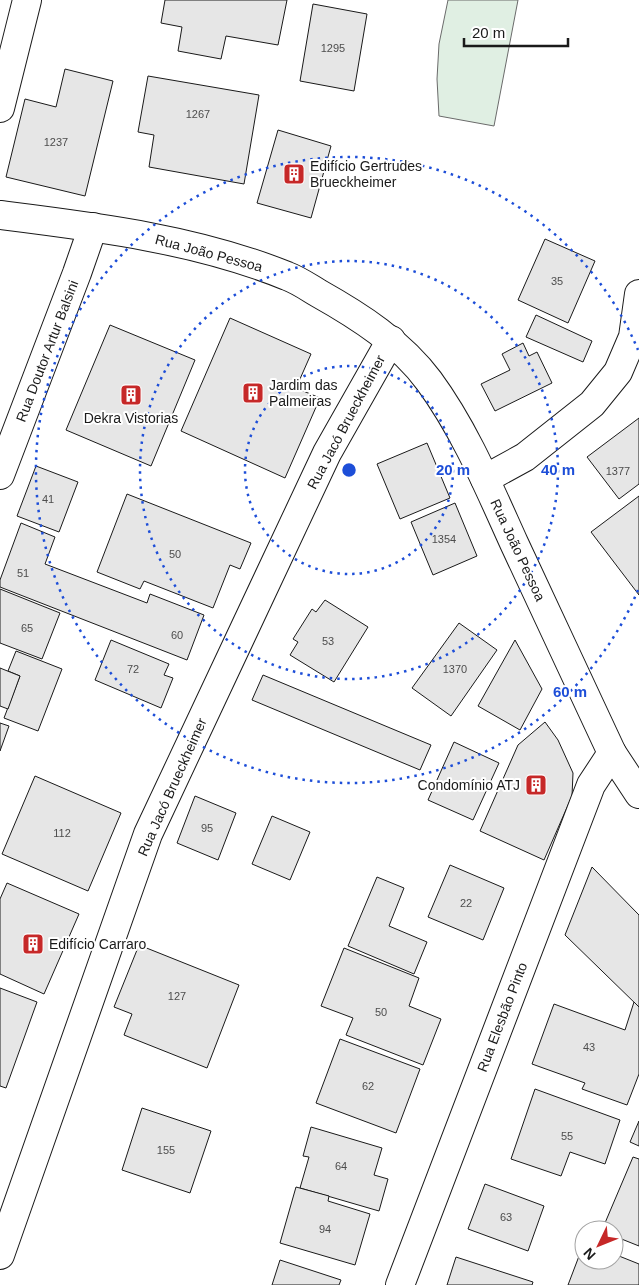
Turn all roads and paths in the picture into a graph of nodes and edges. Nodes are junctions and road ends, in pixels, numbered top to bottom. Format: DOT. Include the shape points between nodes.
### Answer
graph roads {
  1 [pos="27,0"];
  2 [pos="0,108"];
  3 [pos="0,215"];
  4 [pos="93,227"];
  5 [pos="639,294"];
  6 [pos="391,340"];
  7 [pos="0,475"];
  8 [pos="485,479"];
  9 [pos="612,753"];
  10 [pos="639,794"];
  11 [pos="0,1255"];
  12 [pos="400,1285"];
  1 -- 2 [label="street"];
  3 -- 4 [label="street, Rua João Pessoa"];
  4 -- 6 [label="street, Rua João Pessoa" via="242,259 290,277"];
  4 -- 7 [label="street, Rua Doutor Artur Balsini"];
  5 -- 8 [label="street" via="633,338 618,372 592,404 524,456"];
  6 -- 8 [label="street, Rua João Pessoa" via="433,388 454,419"];
  6 -- 11 [label="street, Rua Jacó Brueckheimer" via="327,453 148,834"];
  8 -- 9 [label="street, Rua João Pessoa"];
  9 -- 10 [label="street, Rua João Pessoa"];
  9 -- 12 [label="street, Rua Elesbão Pinto" via="591,785"];
}
